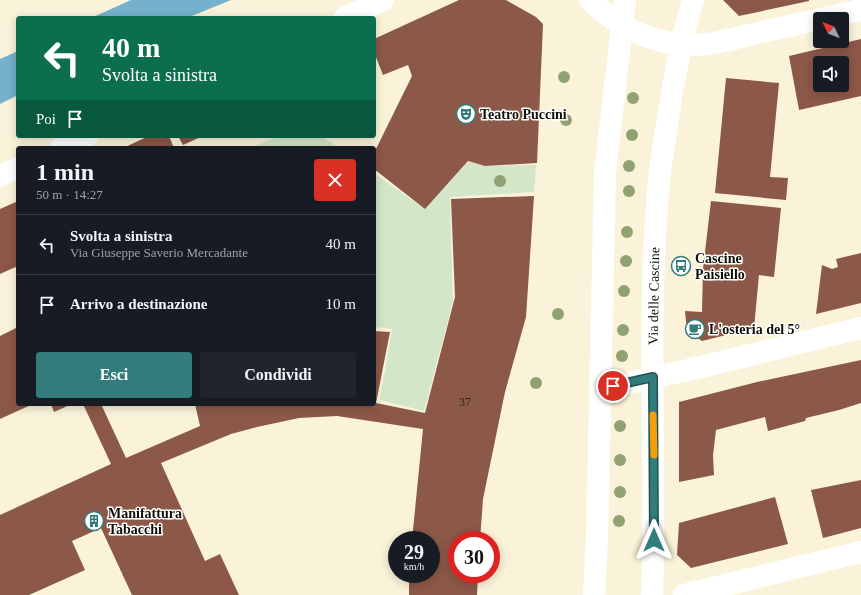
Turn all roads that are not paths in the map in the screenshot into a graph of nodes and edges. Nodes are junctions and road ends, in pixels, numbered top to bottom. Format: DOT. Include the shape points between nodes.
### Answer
graph roads {
  1 [pos="383,0"];
  2 [pos="590,0"];
  3 [pos="626,0"];
  4 [pos="692,0"];
  5 [pos="861,10"];
  6 [pos="348,16"];
  7 [pos="623,26"];
  8 [pos="681,44"];
  9 [pos="83,138"];
  10 [pos="65,146"];
  11 [pos="16,169"];
  12 [pos="0,176"];
  13 [pos="861,328"];
  14 [pos="653,377"];
  15 [pos="600,389"];
  16 [pos="861,552"];
  17 [pos="594,595"];
  18 [pos="652,595"];
  19 [pos="684,595"];
  1 -- 6 [label="street"];
  2 -- 7 [label="street" via="612,20"];
  3 -- 7 [label="street"];
  4 -- 8 [label="street, Via delle Cascine"];
  5 -- 8 [label="street" via="708,44"];
  7 -- 8 [label="street" via="662,42"];
  7 -- 15 [label="street" via="605,173"];
  8 -- 14 [label="street, Via delle Cascine" via="659,180 654,269"];
  9 -- 10 [label="street"];
  11 -- 12 [label="street"];
  13 -- 14 [label="street"];
  14 -- 15 [label="street"];
  14 -- 18 [label="street, Via delle Cascine"];
  15 -- 17 [label="street"];
  16 -- 19 [label="street"];
}
